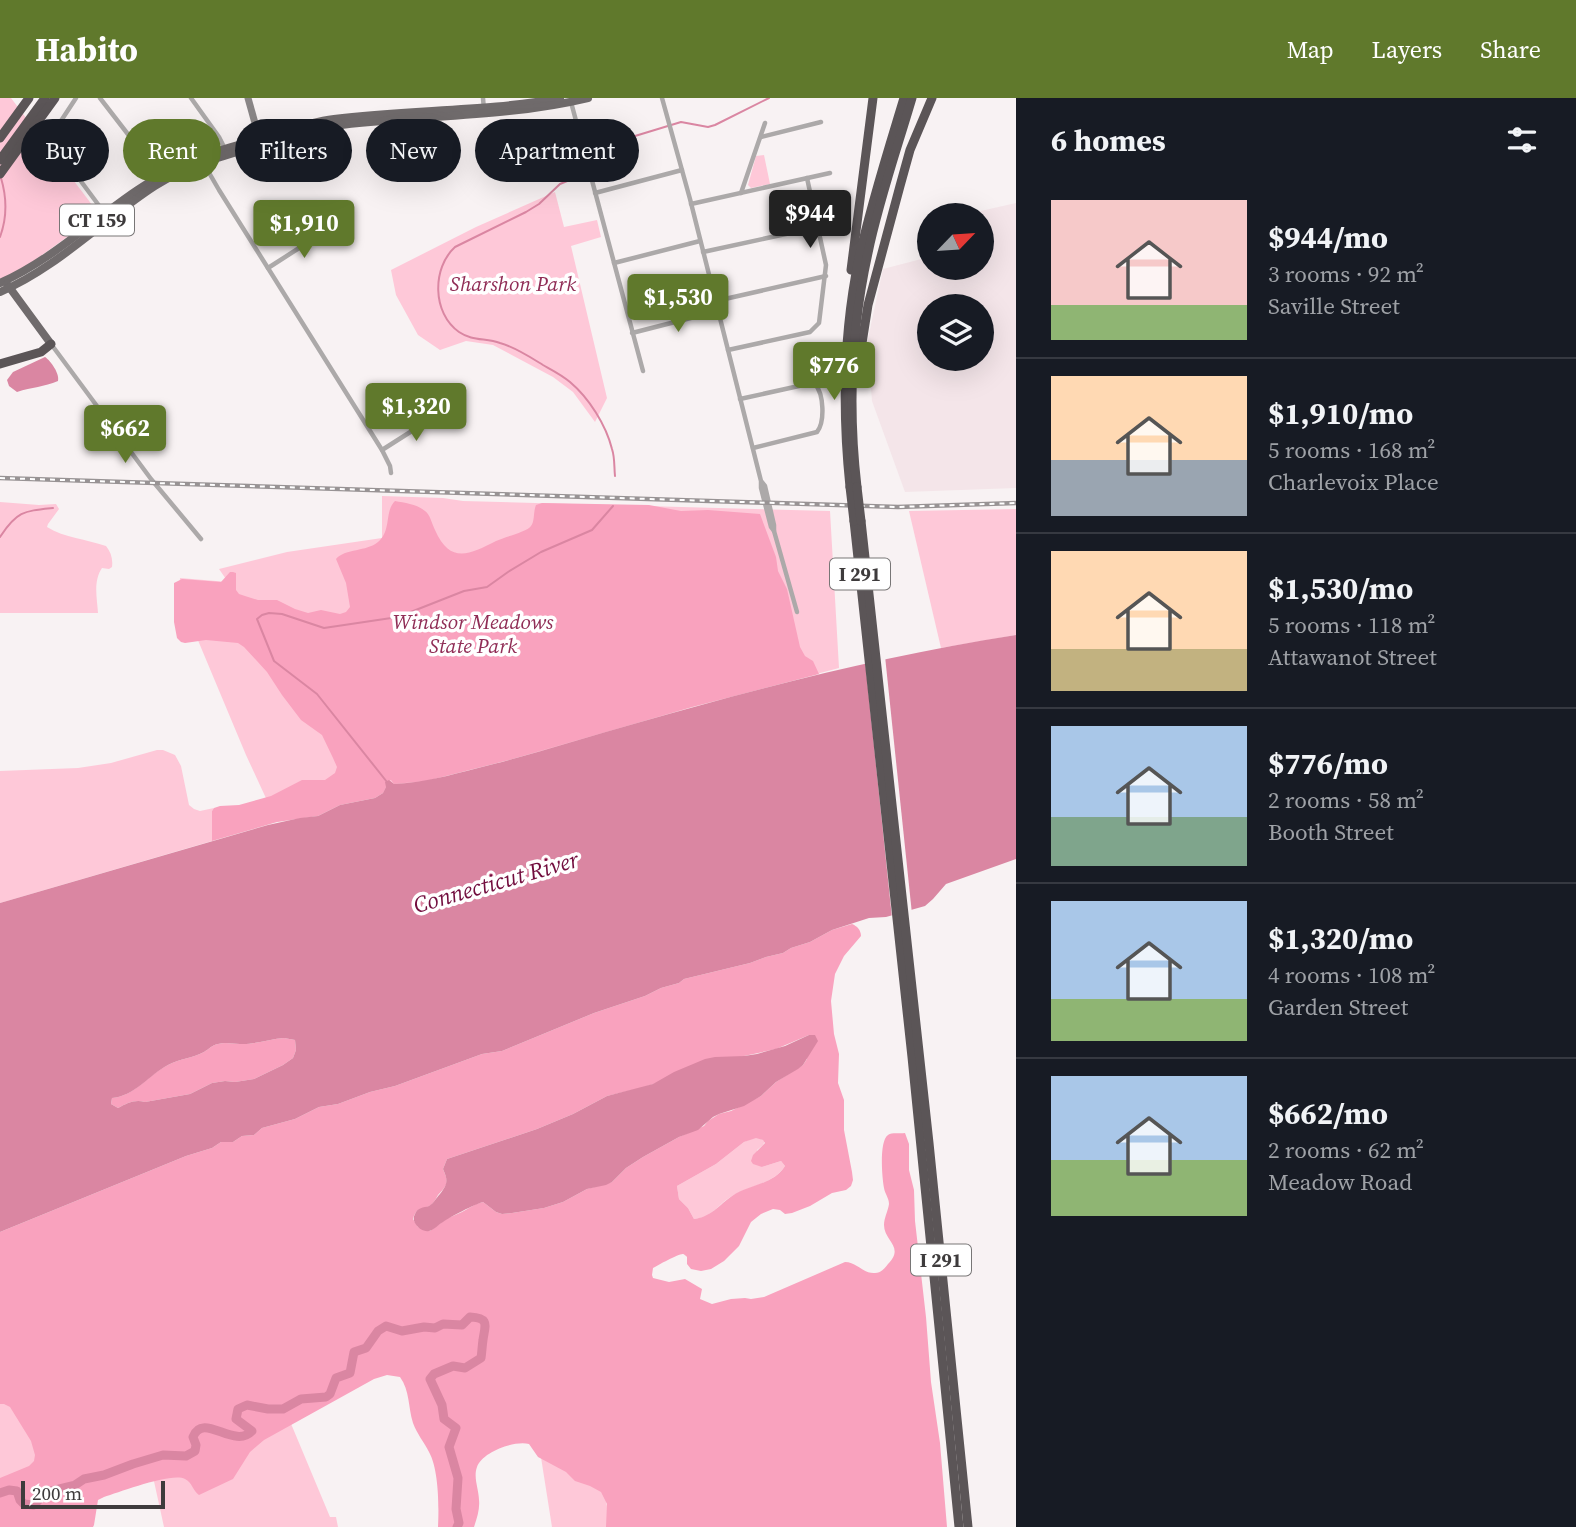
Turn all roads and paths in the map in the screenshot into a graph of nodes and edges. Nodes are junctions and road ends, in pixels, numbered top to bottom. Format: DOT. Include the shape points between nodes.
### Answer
graph roads {
  1 [pos="29,98"];
  2 [pos="39,98"];
  3 [pos="45,98"];
  4 [pos="55,98"];
  5 [pos="76,98"];
  6 [pos="100,98"];
  7 [pos="191,98"];
  8 [pos="248,98"];
  9 [pos="483,98"];
  10 [pos="587,98"];
  11 [pos="662,98"];
  12 [pos="873,98"];
  13 [pos="904,98"];
  14 [pos="912,98"];
  15 [pos="932,98"];
  16 [pos="555,100"];
  17 [pos="571,100"];
  18 [pos="485,111"];
  19 [pos="254,119"];
  20 [pos="409,119"];
  21 [pos="363,120"];
  22 [pos="366,120"];
  23 [pos="821,121"];
  24 [pos="352,122"];
  25 [pos="765,123"];
  26 [pos="123,128"];
  27 [pos="760,137"];
  28 [pos="6,138"];
  29 [pos="235,150"];
  30 [pos="0,152"];
  31 [pos="227,152"];
  32 [pos="221,154"];
  33 [pos="0,160"];
  34 [pos="682,170"];
  35 [pos="830,173"];
  36 [pos="0,174"];
  37 [pos="807,178"];
  38 [pos="156,182"];
  39 [pos="215,182"];
  40 [pos="595,193"];
  41 [pos="741,193"];
  42 [pos="691,204"];
  43 [pos="107,217"];
  44 [pos="818,227"];
  45 [pos="320,230"];
  46 [pos="700,240"];
  47 [pos="704,253"];
  48 [pos="614,263"];
  49 [pos="268,268"];
  50 [pos="826,276"];
  51 [pos="3,287"];
  52 [pos="716,301"];
  53 [pos="718,311"];
  54 [pos="632,333"];
  55 [pos="848,334"];
  56 [pos="51,344"];
  57 [pos="728,350"];
  58 [pos="0,362"];
  59 [pos="643,371"];
  60 [pos="740,399"];
  61 [pos="852,402"];
  62 [pos="437,415"];
  63 [pos="753,448"];
  64 [pos="382,450"];
  65 [pos="391,473"];
  66 [pos="853,487"];
  67 [pos="201,539"];
  68 [pos="797,612"];
  69 [pos="909,993"];
  70 [pos="959,1527"];
  71 [pos="968,1527"];
  1 -- 28 [label="highway"];
  2 -- 28 [label="highway"];
  3 -- 28 [label="highway"];
  4 -- 36 [label="highway"];
  5 -- 43 [label="street" via="51,141"];
  6 -- 26 [label="street"];
  7 -- 31 [label="street"];
  8 -- 19 [label="street"];
  9 -- 18 [label="street"];
  10 -- 17 [label="main road, CT 159"];
  11 -- 34 [label="street"];
  12 -- 55 [label="highway" via="847,305"];
  13 -- 55 [label="highway, I 291" via="863,239"];
  14 -- 61 [label="highway, I 291" via="863,276"];
  15 -- 61 [label="highway" via="907,159 866,314"];
  16 -- 17 [label="main road, CT 159"];
  16 -- 18 [label="main road, CT 159"];
  17 -- 40 [label="street"];
  18 -- 20 [label="main road, CT 159"];
  18 -- 21 [label="main road, CT 159"];
  21 -- 22 [label="main road, CT 159"];
  21 -- 24 [label="main road, CT 159"];
  23 -- 27 [label="street"];
  25 -- 27 [label="street"];
  27 -- 41 [label="street"];
  28 -- 30 [label="highway"];
  28 -- 33 [label="highway"];
  29 -- 31 [label="main road, CT 159"];
  31 -- 32 [label="main road, CT 159"];
  34 -- 40 [label="street"];
  34 -- 42 [label="street"];
  35 -- 37 [label="street"];
  37 -- 41 [label="street"];
  37 -- 44 [label="street"];
  38 -- 43 [label="main road, CT 159"];
  39 -- 49 [label="street"];
  40 -- 48 [label="street"];
  41 -- 42 [label="street"];
  42 -- 46 [label="street"];
  43 -- 51 [label="main road, CT 159" via="28,278"];
  44 -- 47 [label="street"];
  44 -- 50 [label="street"];
  45 -- 49 [label="street"];
  46 -- 47 [label="street"];
  46 -- 48 [label="street"];
  47 -- 52 [label="street"];
  48 -- 54 [label="street"];
  49 -- 64 [label="street"];
  50 -- 52 [label="street"];
  50 -- 57 [label="street" via="817,327"];
  51 -- 56 [label="main road"];
  52 -- 53 [label="street"];
  53 -- 54 [label="street"];
  53 -- 57 [label="street"];
  54 -- 59 [label="street"];
  55 -- 66 [label="highway, I 291" via="845,419"];
  56 -- 58 [label="highway"];
  56 -- 67 [label="street" via="151,480"];
  57 -- 60 [label="street"];
  60 -- 63 [label="street"];
  60 -- 63 [label="street" via="808,384 815,384 821,392 820,429"];
  61 -- 66 [label="highway, I 291"];
  62 -- 64 [label="street"];
  63 -- 68 [label="street"];
  64 -- 65 [label="street"];
  66 -- 69 [label="highway, I 291, bridge"];
  69 -- 70 [label="highway, I 291"];
  69 -- 71 [label="highway, I 291"];
}
